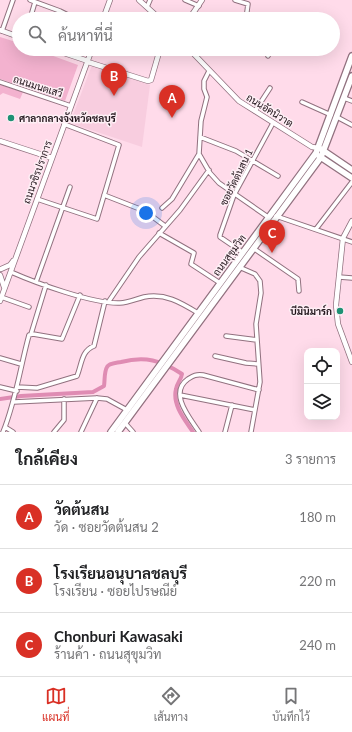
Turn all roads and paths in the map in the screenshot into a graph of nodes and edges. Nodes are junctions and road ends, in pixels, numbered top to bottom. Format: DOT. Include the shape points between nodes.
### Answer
graph roads {
  1 [pos="13,0"];
  2 [pos="30,0"];
  3 [pos="110,0"];
  4 [pos="138,0"];
  5 [pos="150,0"];
  6 [pos="185,0"];
  7 [pos="202,0"];
  8 [pos="235,0"];
  9 [pos="35,2"];
  10 [pos="199,6"];
  11 [pos="147,7"];
  12 [pos="32,12"];
  13 [pos="62,12"];
  14 [pos="106,12"];
  15 [pos="152,12"];
  16 [pos="194,12"];
  17 [pos="247,12"];
  18 [pos="1,31"];
  19 [pos="12,35"];
  20 [pos="71,56"];
  21 [pos="90,56"];
  22 [pos="158,56"];
  23 [pos="195,56"];
  24 [pos="352,56"];
  25 [pos="88,62"];
  26 [pos="209,71"];
  27 [pos="352,76"];
  28 [pos="0,82"];
  29 [pos="270,88"];
  30 [pos="344,98"];
  31 [pos="352,101"];
  32 [pos="302,102"];
  33 [pos="71,106"];
  34 [pos="255,111"];
  35 [pos="331,115"];
  36 [pos="337,117"];
  37 [pos="273,123"];
  38 [pos="64,124"];
  39 [pos="352,125"];
  40 [pos="200,137"];
  41 [pos="0,141"];
  42 [pos="320,152"];
  43 [pos="199,154"];
  44 [pos="52,158"];
  45 [pos="252,161"];
  46 [pos="209,170"];
  47 [pos="352,170"];
  48 [pos="278,176"];
  49 [pos="352,178"];
  50 [pos="352,182"];
  51 [pos="70,187"];
  52 [pos="104,195"];
  53 [pos="234,195"];
  54 [pos="37,199"];
  55 [pos="62,208"];
  56 [pos="162,208"];
  57 [pos="276,216"];
  58 [pos="268,217"];
  59 [pos="352,221"];
  60 [pos="165,226"];
  61 [pos="316,228"];
  62 [pos="159,233"];
  63 [pos="343,238"];
  64 [pos="352,242"];
  65 [pos="253,248"];
  66 [pos="242,252"];
  67 [pos="16,257"];
  68 [pos="236,266"];
  69 [pos="0,269"];
  70 [pos="11,272"];
  71 [pos="0,275"];
  72 [pos="339,276"];
  73 [pos="352,278"];
  74 [pos="36,282"];
  75 [pos="220,283"];
  76 [pos="46,285"];
  77 [pos="4,289"];
  78 [pos="299,291"];
  79 [pos="80,295"];
  80 [pos="1,299"];
  81 [pos="107,301"];
  82 [pos="28,307"];
  83 [pos="198,313"];
  84 [pos="31,334"];
  85 [pos="226,336"];
  86 [pos="257,340"];
  87 [pos="215,356"];
  88 [pos="0,358"];
  89 [pos="352,362"];
  90 [pos="165,363"];
  91 [pos="21,364"];
  92 [pos="258,364"];
  93 [pos="0,387"];
  94 [pos="258,390"];
  95 [pos="17,391"];
  96 [pos="144,392"];
  97 [pos="180,395"];
  98 [pos="97,398"];
  99 [pos="64,399"];
  100 [pos="14,401"];
  101 [pos="232,405"];
  102 [pos="127,410"];
  103 [pos="255,410"];
  104 [pos="124,422"];
  105 [pos="5,428"];
  106 [pos="3,432"];
  107 [pos="13,432"];
  108 [pos="54,432"];
  109 [pos="81,432"];
  110 [pos="111,432"];
  111 [pos="118,432"];
  112 [pos="133,432"];
  113 [pos="199,432"];
  114 [pos="225,432"];
  115 [pos="251,432"];
  1 -- 18 [label="street"];
  2 -- 9 [label="street"];
  3 -- 14 [label="street"];
  4 -- 11 [label="street"];
  5 -- 11 [label="street"];
  6 -- 10 [label="street"];
  7 -- 10 [label="street"];
  8 -- 17 [label="street" via="248,4"];
  9 -- 12 [label="street"];
  9 -- 13 [label="street"];
  10 -- 16 [label="street"];
  11 -- 15 [label="street"];
  18 -- 19 [label="street"];
  20 -- 25 [label="street"];
  21 -- 25 [label="street, ถนนวชิรปราการ"];
  22 -- 25 [label="street" via="151,80 148,81"];
  23 -- 26 [label="street, ถนนอัคนิวาต"];
  24 -- 35 [label="main road, ถนนสุขุมวิท"];
  25 -- 33 [label="street, ถนนวชิรปราการ"];
  26 -- 34 [label="street, ถนนอัคนิวาต" via="239,101"];
  26 -- 40 [label="street" via="204,81 207,97"];
  27 -- 30 [label="main road, ถนนสุขุมวิท"];
  28 -- 33 [label="street, ถนนมนตเสวี"];
  29 -- 34 [label="street"];
  30 -- 31 [label="street"];
  30 -- 36 [label="main road, ถนนสุขุมวิท"];
  32 -- 35 [label="street"];
  33 -- 38 [label="street, ถนนวชิรปราการ"];
  34 -- 37 [label="street, ถนนอัคนิวาต"];
  35 -- 42 [label="main road, ถนนสุขุมวิท"];
  36 -- 39 [label="street"];
  36 -- 42 [label="main road, ถนนสุขุมวิท"];
  37 -- 42 [label="street, ถนนอัคนิวาต"];
  37 -- 45 [label="street, ซอยวัดต้นสน 1"];
  38 -- 44 [label="street, ถนนวชิรปราการ"];
  38 -- 52 [label="street" via="119,145"];
  40 -- 43 [label="street"];
  40 -- 45 [label="street" via="236,151"];
  41 -- 44 [label="street"];
  42 -- 47 [label="main road"];
  42 -- 49 [label="main road"];
  42 -- 57 [label="main road, ถนนสุขุมวิท"];
  42 -- 58 [label="main road, ถนนสุขุมวิท"];
  43 -- 46 [label="street"];
  43 -- 56 [label="street" via="172,198"];
  44 -- 54 [label="street, ถนนวชิรปราการ"];
  45 -- 48 [label="street"];
  45 -- 53 [label="street, ซอยวัดต้นสน 1"];
  46 -- 53 [label="street" via="219,183"];
  46 -- 60 [label="street"];
  50 -- 61 [label="street"];
  51 -- 55 [label="street"];
  52 -- 55 [label="street" via="97,219"];
  52 -- 60 [label="street" via="145,211"];
  53 -- 58 [label="street"];
  53 -- 66 [label="street, ซอยวัดต้นสน 1" via="220,237"];
  54 -- 55 [label="street"];
  54 -- 67 [label="street, ถนนวชิรปราการ"];
  55 -- 74 [label="street"];
  57 -- 61 [label="street"];
  57 -- 65 [label="main road, ถนนสุขุมวิท"];
  58 -- 66 [label="main road, ถนนสุขุมวิท"];
  59 -- 63 [label="street"];
  60 -- 62 [label="street"];
  61 -- 63 [label="street"];
  62 -- 75 [label="street" via="194,253 191,264"];
  62 -- 81 [label="street"];
  63 -- 64 [label="street"];
  63 -- 72 [label="street"];
  65 -- 68 [label="main road, ถนนสุขุมวิท"];
  65 -- 78 [label="street" via="298,279"];
  66 -- 68 [label="main road, ถนนสุขุมวิท"];
  67 -- 69 [label="street" via="10,265"];
  67 -- 70 [label="street, ถนนวชิรปราการ"];
  68 -- 75 [label="main road, ถนนสุขุมวิท"];
  68 -- 86 [label="street" via="255,274 260,281"];
  68 -- 90 [label="main road, ถนนสุขุมวิท"];
  69 -- 70 [label="street"];
  70 -- 74 [label="street"];
  70 -- 77 [label="street, ถนนวชิรปราการ"];
  71 -- 77 [label="street"];
  72 -- 73 [label="street"];
  72 -- 89 [label="street" via="336,314"];
  74 -- 76 [label="street"];
  75 -- 83 [label="main road, ถนนสุขุมวิท"];
  76 -- 79 [label="street"];
  76 -- 84 [label="street"];
  77 -- 80 [label="street, ถนนวชิรปราการ"];
  79 -- 81 [label="street"];
  79 -- 84 [label="street" via="62,339"];
  80 -- 82 [label="street"];
  81 -- 83 [label="street" via="120,303 165,296"];
  81 -- 95 [label="street" via="94,346 88,348 81,359 77,376"];
  83 -- 90 [label="main road, ถนนสุขุมวิท"];
  84 -- 91 [label="street"];
  85 -- 86 [label="street"];
  86 -- 92 [label="street"];
  87 -- 92 [label="street"];
  88 -- 91 [label="street"];
  90 -- 96 [label="main road, ถนนสุขุมวิท"];
  91 -- 95 [label="street"];
  92 -- 94 [label="street"];
  93 -- 95 [label="street"];
  94 -- 97 [label="street" via="198,374 184,382 179,389"];
  94 -- 103 [label="street"];
  95 -- 100 [label="street"];
  96 -- 102 [label="main road, ถนนสุขุมวิท"];
  96 -- 104 [label="main road, ถนนสุขุมวิท"];
  97 -- 101 [label="street"];
  97 -- 113 [label="street"];
  98 -- 99 [label="street"];
  98 -- 102 [label="street" via="106,399"];
  98 -- 109 [label="street"];
  99 -- 100 [label="street"];
  99 -- 108 [label="street" via="64,420"];
  100 -- 105 [label="street"];
  101 -- 103 [label="street"];
  101 -- 114 [label="street"];
  102 -- 110 [label="main road, ถนนสุขุมวิท"];
  103 -- 115 [label="street"];
  104 -- 111 [label="main road, ถนนสุขุมวิท"];
  104 -- 112 [label="street"];
  105 -- 106 [label="street"];
  105 -- 107 [label="street"];
}
